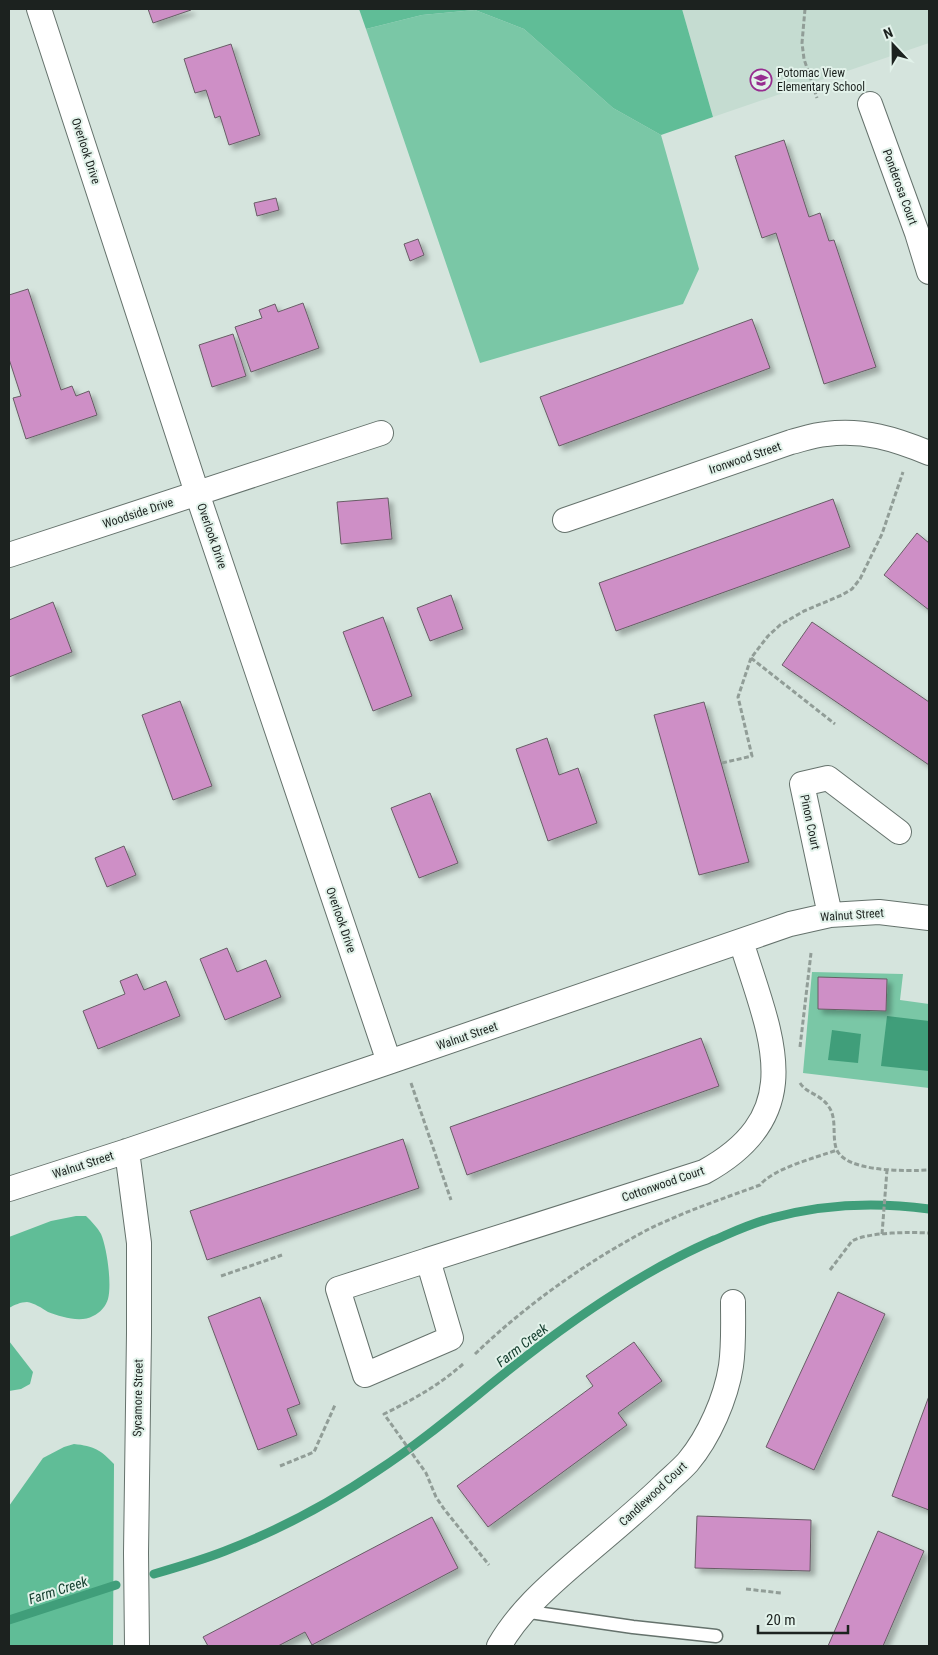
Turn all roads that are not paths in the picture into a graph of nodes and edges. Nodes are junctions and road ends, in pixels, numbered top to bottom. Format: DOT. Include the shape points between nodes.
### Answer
graph roads {
  1 [pos="39,9"];
  2 [pos="870,104"];
  3 [pos="929,272"];
  4 [pos="381,433"];
  5 [pos="929,453"];
  6 [pos="198,493"];
  7 [pos="564,520"];
  8 [pos="9,555"];
  9 [pos="899,832"];
  10 [pos="830,915"];
  11 [pos="929,918"];
  12 [pos="741,941"];
  13 [pos="389,1062"];
  14 [pos="127,1151"];
  15 [pos="9,1189"];
  16 [pos="428,1260"];
  17 [pos="733,1302"];
  18 [pos="523,1611"];
  19 [pos="716,1636"];
  20 [pos="137,1646"];
  21 [pos="499,1646"];
  1 -- 6 [label="street, Overlook Drive"];
  2 -- 3 [label="street, Ponderosa Court"];
  4 -- 6 [label="street, Woodside Drive"];
  5 -- 7 [label="street, Ironwood Street" via="880,436 827,434 791,442"];
  6 -- 8 [label="street, Woodside Drive"];
  6 -- 13 [label="street, Overlook Drive"];
  9 -- 10 [label="street, Pinon Court" via="828,778 802,784"];
  10 -- 11 [label="street, Walnut Street" via="879,912"];
  10 -- 12 [label="street, Walnut Street" via="790,924"];
  12 -- 13 [label="street, Walnut Street"];
  12 -- 16 [label="street, Cottonwood Court" via="770,1033 774,1064 768,1106 744,1144 704,1172"];
  13 -- 14 [label="street, Walnut Street"];
  14 -- 15 [label="street, Walnut Street"];
  14 -- 20 [label="street, Sycamore Street" via="138,1243"];
  16 -- 16 [label="street, Cottonwood Court" via="451,1338 366,1375 338,1289"];
  17 -- 18 [label="street, Candlewood Court" via="731,1366 724,1395 709,1430 688,1462"];
  18 -- 19 [label="lane"];
  18 -- 21 [label="street, Candlewood Court"];
}
